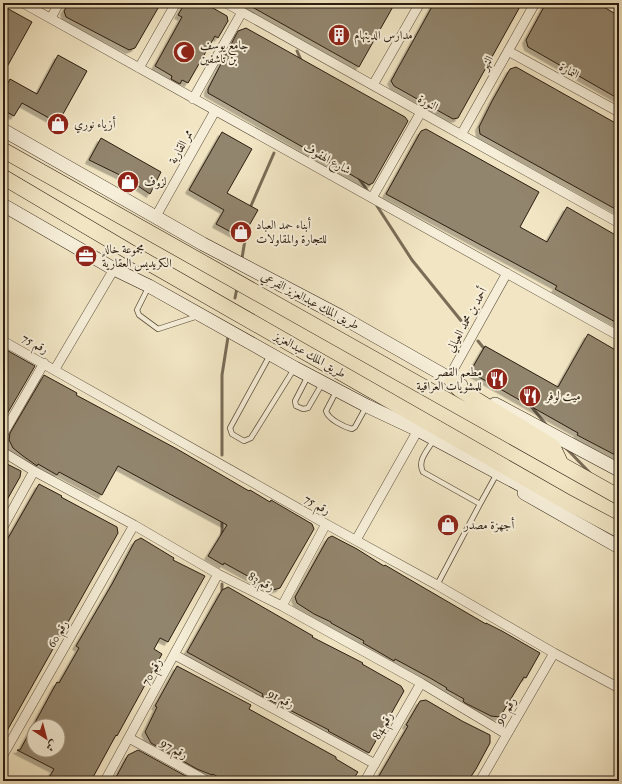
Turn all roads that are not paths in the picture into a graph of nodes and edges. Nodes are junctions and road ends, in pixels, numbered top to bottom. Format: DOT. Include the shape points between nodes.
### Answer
graph roads {
  1 [pos="23,3"];
  2 [pos="59,3"];
  3 [pos="176,3"];
  4 [pos="226,3"];
  5 [pos="420,3"];
  6 [pos="535,3"];
  7 [pos="242,12"];
  8 [pos="51,18"];
  9 [pos="508,51"];
  10 [pos="139,68"];
  11 [pos="373,85"];
  12 [pos="193,99"];
  13 [pos="215,111"];
  14 [pos="421,112"];
  15 [pos="619,112"];
  16 [pos="3,130"];
  17 [pos="461,135"];
  18 [pos="3,150"];
  19 [pos="3,177"];
  20 [pos="372,198"];
  21 [pos="3,205"];
  22 [pos="156,216"];
  23 [pos="619,223"];
  24 [pos="114,268"];
  25 [pos="507,273"];
  26 [pos="149,286"];
  27 [pos="201,315"];
  28 [pos="619,336"];
  29 [pos="3,340"];
  30 [pos="271,354"];
  31 [pos="44,363"];
  32 [pos="295,368"];
  33 [pos="55,369"];
  34 [pos="309,375"];
  35 [pos="450,380"];
  36 [pos="323,382"];
  37 [pos="337,390"];
  38 [pos="367,406"];
  39 [pos="418,430"];
  40 [pos="3,434"];
  41 [pos="433,441"];
  42 [pos="3,452"];
  43 [pos="561,464"];
  44 [pos="619,470"];
  45 [pos="34,471"];
  46 [pos="495,477"];
  47 [pos="619,497"];
  48 [pos="563,500"];
  49 [pos="480,504"];
  50 [pos="326,524"];
  51 [pos="134,526"];
  52 [pos="3,527"];
  53 [pos="619,530"];
  54 [pos="356,540"];
  55 [pos="619,547"];
  56 [pos="218,574"];
  57 [pos="437,585"];
  58 [pos="282,606"];
  59 [pos="554,653"];
  60 [pos="175,655"];
  61 [pos="421,683"];
  62 [pos="619,688"];
  63 [pos="506,734"];
  64 [pos="129,738"];
  65 [pos="3,755"];
  66 [pos="375,764"];
  67 [pos="105,781"];
  68 [pos="207,781"];
  69 [pos="366,781"];
  70 [pos="480,781"];
  1 -- 8 [label="street, شارع الهفوف"];
  2 -- 8 [label="street"];
  3 -- 10 [label="street"];
  4 -- 7 [label="street, النورة"];
  5 -- 11 [label="street"];
  6 -- 9 [label="street, النهر"];
  7 -- 11 [label="street, النورة"];
  7 -- 12 [label="street"];
  8 -- 10 [label="street, شارع الهفوف"];
  9 -- 15 [label="street, النمارة"];
  9 -- 17 [label="street, النهر"];
  10 -- 12 [label="street, شارع الهفوف"];
  11 -- 14 [label="street, النورة"];
  12 -- 13 [label="street, شارع الهفوف"];
  13 -- 20 [label="street, شارع الهفوف"];
  13 -- 22 [label="street, ممر القاربة"];
  14 -- 17 [label="street, النورة"];
  14 -- 20 [label="street"];
  16 -- 22 [label="main road, طريق الملك عبدالعزيز الفرعي"];
  17 -- 23 [label="street, النورة"];
  18 -- 43 [label="main road"];
  19 -- 48 [label="main road, طريق الملك عبدالعزيز"];
  20 -- 25 [label="street, شارع الهفوف"];
  21 -- 24 [label="main road"];
  22 -- 35 [label="main road, طريق الملك عبدالعزيز الفرعي" via="203,244 340,316"];
  24 -- 26 [label="main road"];
  24 -- 33 [label="street"];
  25 -- 28 [label="street, شارع الهفوف"];
  25 -- 35 [label="street, أحمد بن محمد العيالي"];
  26 -- 27 [label="main road"];
  26 -- 27 [label="lane" via="137,310 139,315 158,329"];
  27 -- 30 [label="main road"];
  29 -- 31 [label="street, رقم 75"];
  30 -- 32 [label="main road"];
  30 -- 32 [label="lane" via="230,428 232,434 244,441 251,438"];
  31 -- 33 [label="street, رقم 75"];
  31 -- 40 [label="street"];
  32 -- 34 [label="main road"];
  33 -- 50 [label="street, رقم 75"];
  34 -- 36 [label="main road"];
  34 -- 36 [label="lane" via="295,401 296,406 308,408"];
  35 -- 43 [label="main road" via="459,390 552,447"];
  35 -- 44 [label="main road, طريق الملك عبدالعزيز الفرعي"];
  36 -- 37 [label="main road"];
  37 -- 38 [label="main road"];
  37 -- 38 [label="lane" via="326,411 329,417 348,428 355,427"];
  38 -- 39 [label="main road"];
  39 -- 41 [label="main road"];
  39 -- 48 [label="main road" via="530,490"];
  39 -- 54 [label="street"];
  41 -- 46 [label="main road"];
  41 -- 49 [label="lane" via="420,462 423,472"];
  42 -- 45 [label="street, رقم 83"];
  43 -- 47 [label="main road"];
  45 -- 51 [label="street, رقم 83"];
  45 -- 52 [label="street"];
  46 -- 49 [label="lane"];
  46 -- 55 [label="main road"];
  48 -- 53 [label="main road, طريق الملك عبدالعزيز"];
  49 -- 57 [label="lane"];
  50 -- 54 [label="street, رقم 75"];
  50 -- 58 [label="street"];
  51 -- 56 [label="street, رقم 83"];
  51 -- 65 [label="street, رقم 60"];
  54 -- 57 [label="street, رقم 75"];
  56 -- 58 [label="street, رقم 83"];
  56 -- 60 [label="street, رقم 70"];
  57 -- 59 [label="street, رقم 75"];
  58 -- 61 [label="street, رقم 83"];
  59 -- 62 [label="street, رقم 75"];
  59 -- 63 [label="street, رقم 90"];
  60 -- 64 [label="street, رقم 70"];
  60 -- 66 [label="street, رقم 91"];
  61 -- 63 [label="street, رقم 83"];
  61 -- 66 [label="street, رقم 84"];
  63 -- 70 [label="street, رقم 90"];
  64 -- 67 [label="street, رقم 70"];
  64 -- 68 [label="street, رقم 97"];
  66 -- 69 [label="street, رقم 84"];
}
